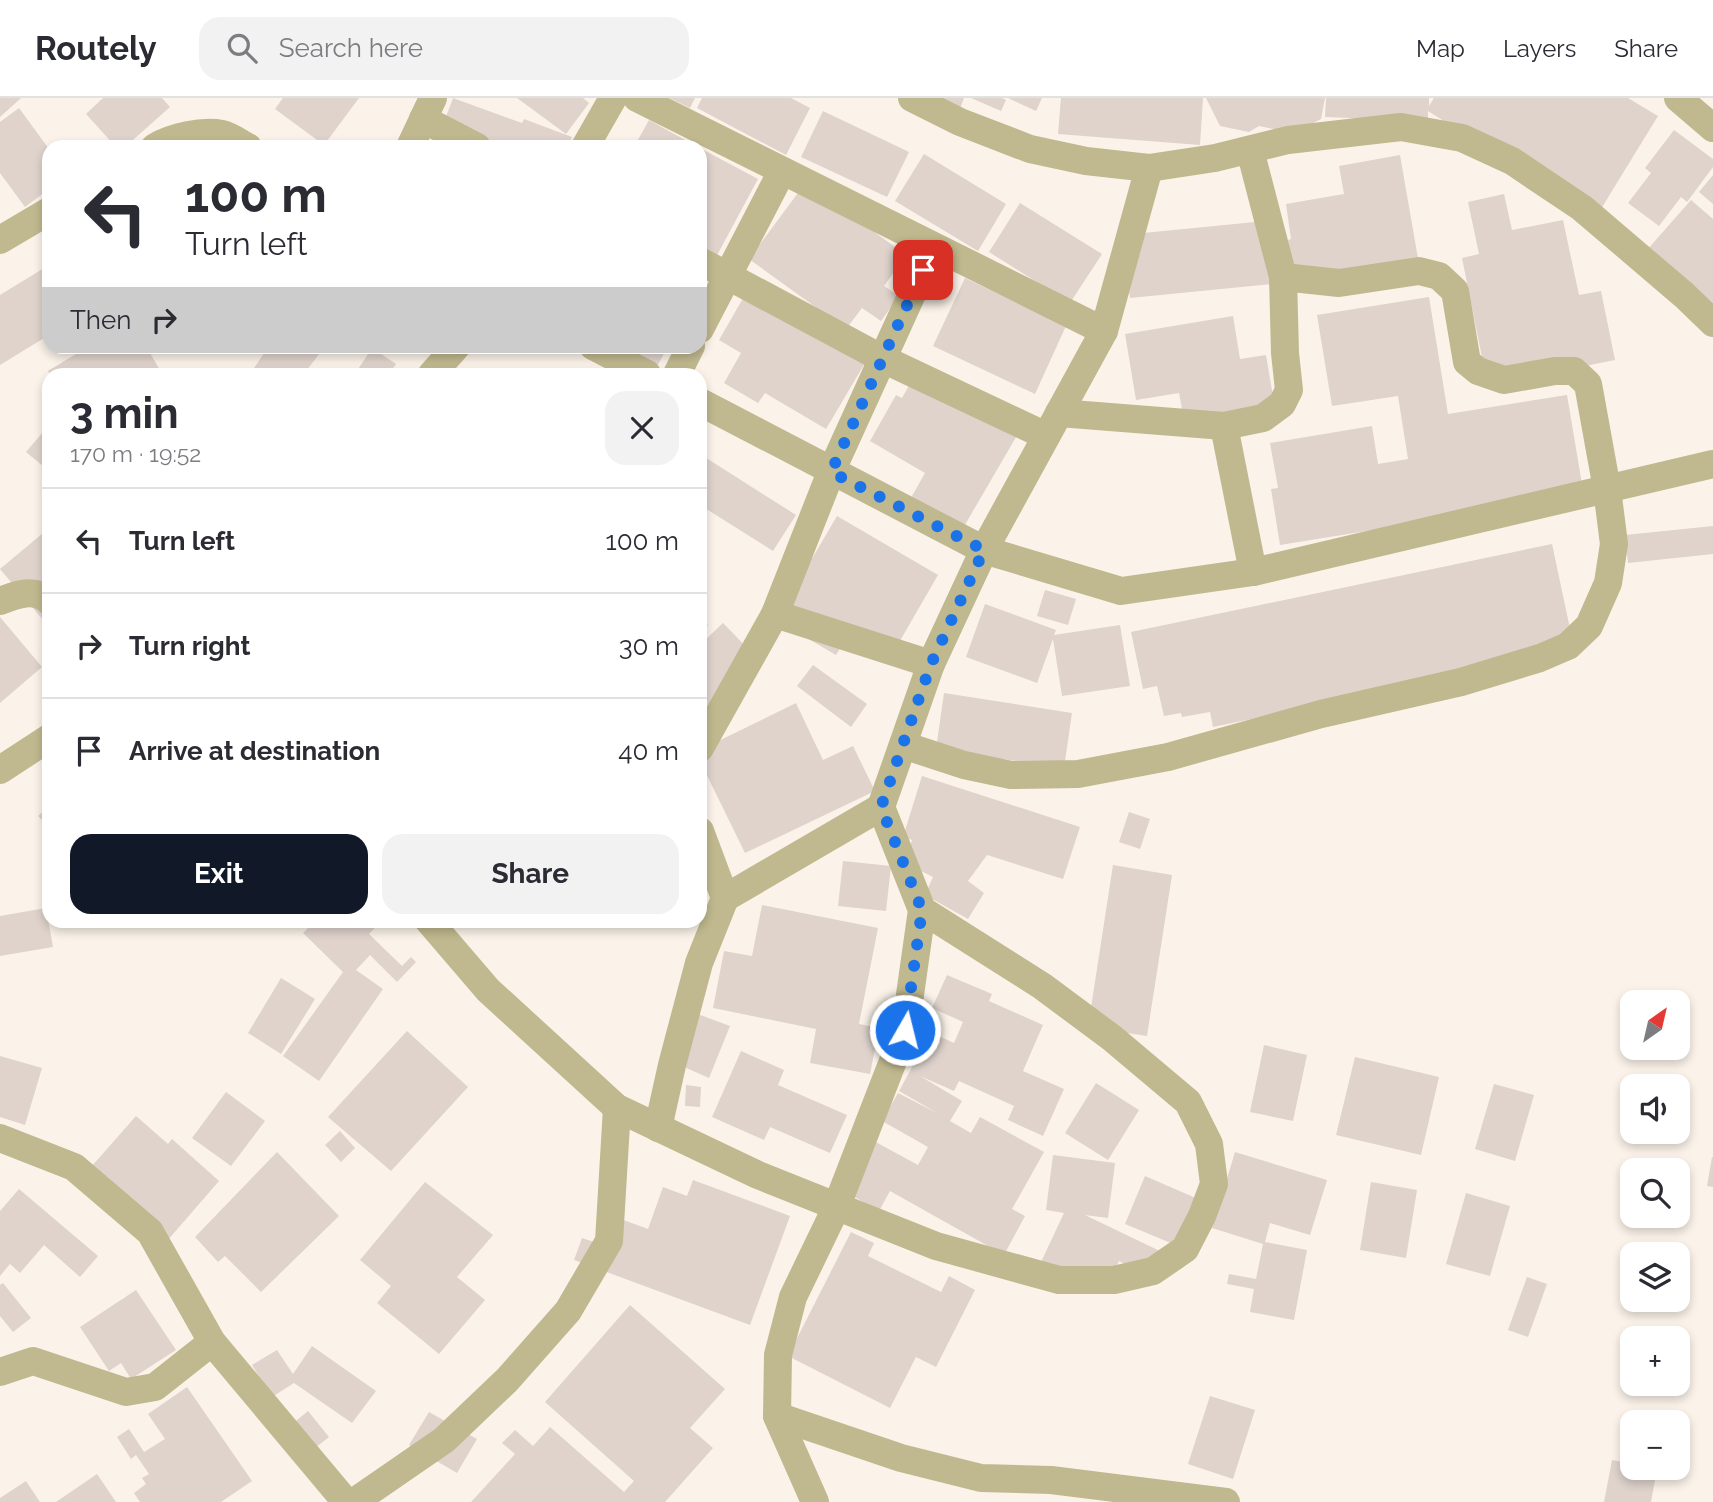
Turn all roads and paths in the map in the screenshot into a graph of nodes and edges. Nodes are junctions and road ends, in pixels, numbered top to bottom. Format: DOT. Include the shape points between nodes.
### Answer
graph roads {
  1 [pos="613,98"];
  2 [pos="637,98"];
  3 [pos="912,98"];
  4 [pos="1678,98"];
  5 [pos="428,109"];
  6 [pos="1713,128"];
  7 [pos="171,140"];
  8 [pos="234,140"];
  9 [pos="413,140"];
  10 [pos="468,140"];
  11 [pos="588,140"];
  12 [pos="1250,150"];
  13 [pos="1149,168"];
  14 [pos="782,171"];
  15 [pos="42,215"];
  16 [pos="0,240"];
  17 [pos="933,248"];
  18 [pos="707,265"];
  19 [pos="727,275"];
  20 [pos="1283,277"];
  21 [pos="707,315"];
  22 [pos="1713,323"];
  23 [pos="1104,331"];
  24 [pos="450,354"];
  25 [pos="608,354"];
  26 [pos="883,359"];
  27 [pos="437,368"];
  28 [pos="635,368"];
  29 [pos="707,406"];
  30 [pos="1053,425"];
  31 [pos="1224,426"];
  32 [pos="1713,464"];
  33 [pos="831,472"];
  34 [pos="1607,489"];
  35 [pos="984,550"];
  36 [pos="1253,572"];
  37 [pos="42,596"];
  38 [pos="0,601"];
  39 [pos="775,614"];
  40 [pos="931,664"];
  41 [pos="707,735"];
  42 [pos="42,743"];
  43 [pos="903,745"];
  44 [pos="0,770"];
  45 [pos="881,807"];
  46 [pos="707,850"];
  47 [pos="725,898"];
  48 [pos="922,910"];
  49 [pos="435,928"];
  50 [pos="617,1108"];
  51 [pos="659,1128"];
  52 [pos="0,1138"];
  53 [pos="836,1208"];
  54 [pos="212,1342"];
  55 [pos="0,1371"];
  56 [pos="777,1416"];
  57 [pos="346,1502"];
  58 [pos="354,1502"];
  59 [pos="815,1502"];
  60 [pos="1226,1502"];
  1 -- 11 [label="street"];
  2 -- 14 [label="street"];
  3 -- 13 [label="street" via="1030,149"];
  4 -- 6 [label="street"];
  5 -- 9 [label="street"];
  5 -- 10 [label="street"];
  7 -- 8 [label="street" via="199,133 222,134"];
  12 -- 13 [label="street"];
  12 -- 20 [label="street"];
  12 -- 22 [label="street" via="1288,140 1401,127 1462,138 1512,161 1582,208"];
  13 -- 23 [label="street"];
  14 -- 17 [label="street"];
  14 -- 19 [label="street"];
  15 -- 16 [label="street"];
  17 -- 23 [label="street"];
  17 -- 26 [label="street"];
  18 -- 19 [label="street"];
  19 -- 21 [label="street"];
  19 -- 26 [label="street"];
  20 -- 31 [label="street" via="1289,390 1282,404 1263,418"];
  20 -- 34 [label="street" via="1339,283 1419,271 1439,276 1455,291 1467,362 1478,371 1504,380 1574,371 1588,384"];
  23 -- 30 [label="street"];
  24 -- 27 [label="street"];
  25 -- 28 [label="street"];
  26 -- 30 [label="street"];
  26 -- 33 [label="street"];
  29 -- 33 [label="street"];
  30 -- 31 [label="street"];
  30 -- 35 [label="street"];
  31 -- 36 [label="street"];
  32 -- 34 [label="street"];
  33 -- 35 [label="street"];
  33 -- 39 [label="street"];
  34 -- 36 [label="street"];
  34 -- 43 [label="street" via="1614,544 1608,583 1588,626 1568,646 1540,658 1168,757 1078,774 1012,775"];
  35 -- 36 [label="street" via="1121,591"];
  35 -- 40 [label="street"];
  37 -- 38 [label="street" via="26,593"];
  39 -- 40 [label="street"];
  39 -- 41 [label="street"];
  40 -- 43 [label="street"];
  42 -- 44 [label="street"];
  43 -- 45 [label="street"];
  45 -- 47 [label="street"];
  45 -- 48 [label="street"];
  46 -- 47 [label="street"];
  47 -- 51 [label="street" via="699,963"];
  48 -- 53 [label="street" via="905,1030"];
  48 -- 53 [label="street" via="1042,986 1188,1101 1209,1144 1214,1184 1185,1249 1153,1271 1114,1280 1059,1280 936,1246"];
  49 -- 50 [label="street" via="488,990"];
  50 -- 51 [label="street"];
  50 -- 58 [label="street" via="609,1241 568,1311 507,1380 444,1440"];
  51 -- 53 [label="street"];
  52 -- 54 [label="street" via="74,1167 150,1232"];
  53 -- 56 [label="street" via="793,1297 778,1355"];
  54 -- 55 [label="street" via="155,1387 126,1392 33,1362"];
  54 -- 57 [label="street"];
  56 -- 59 [label="street"];
  56 -- 60 [label="street" via="901,1458 981,1478 1051,1480"];
}
